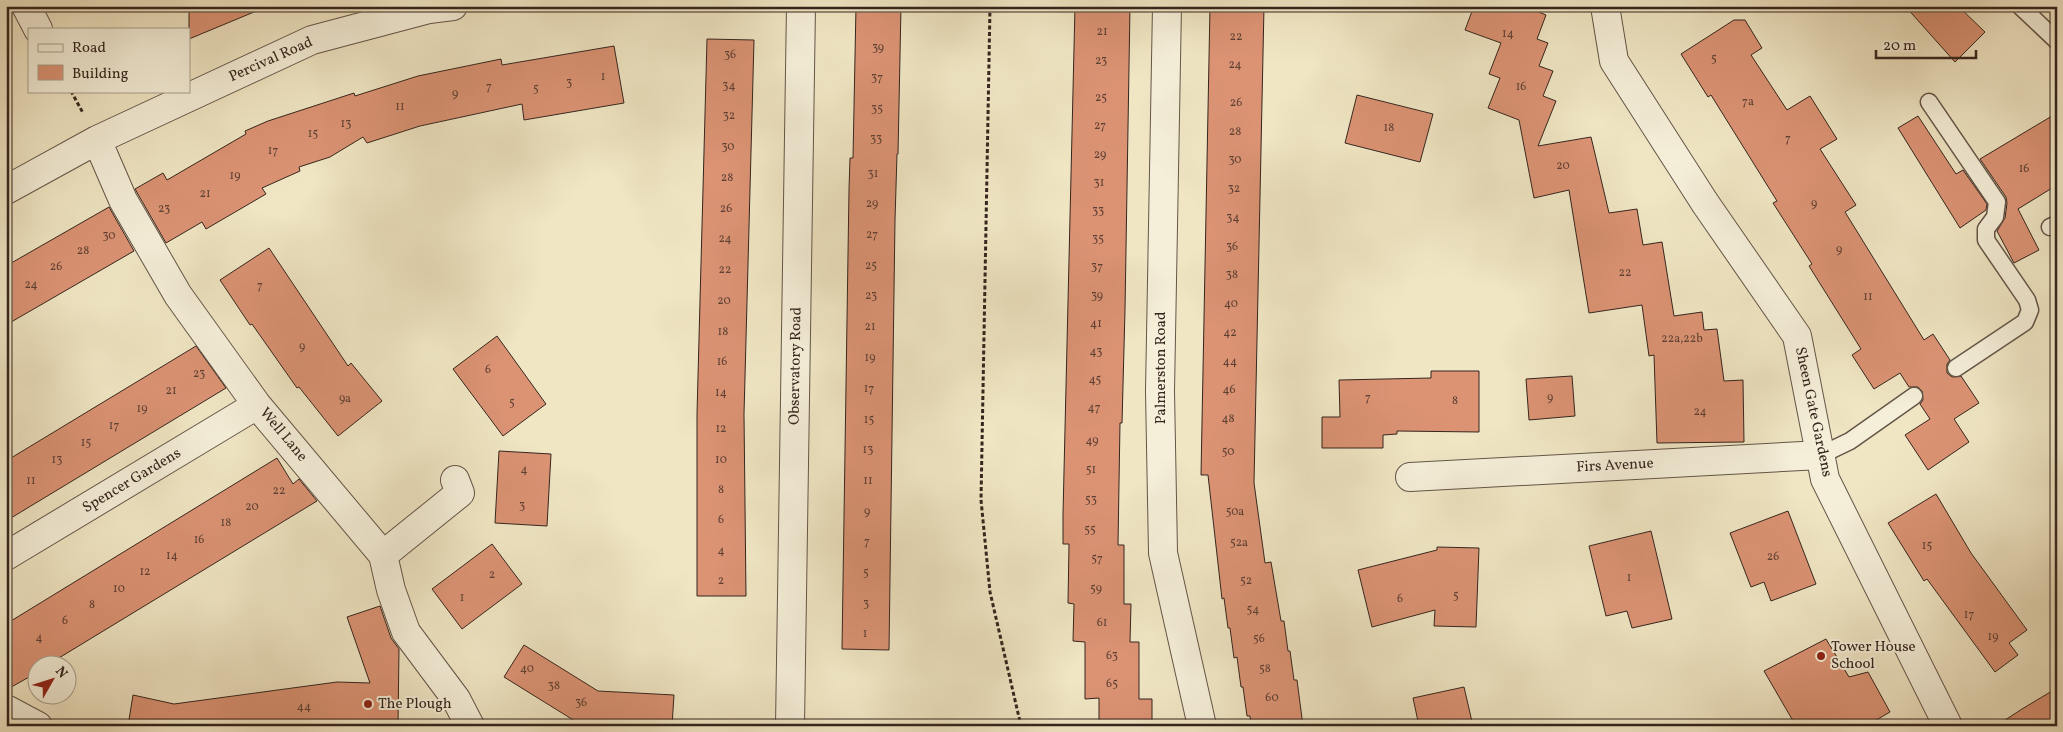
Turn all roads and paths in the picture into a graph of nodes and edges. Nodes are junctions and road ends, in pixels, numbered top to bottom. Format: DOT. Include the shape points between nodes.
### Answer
graph roads {
  1 [pos="26,6"];
  2 [pos="453,6"];
  3 [pos="801,6"];
  4 [pos="990,6"];
  5 [pos="1167,6"];
  6 [pos="1605,6"];
  7 [pos="2020,6"];
  8 [pos="37,28"];
  9 [pos="2057,41"];
  10 [pos="1929,102"];
  11 [pos="97,140"];
  12 [pos="6,190"];
  13 [pos="1956,368"];
  14 [pos="1914,396"];
  15 [pos="257,405"];
  16 [pos="1821,455"];
  17 [pos="1410,477"];
  18 [pos="455,480"];
  19 [pos="383,555"];
  20 [pos="6,556"];
  21 [pos="6,709"];
  22 [pos="38,726"];
  23 [pos="470,726"];
  24 [pos="790,726"];
  25 [pos="1021,726"];
  26 [pos="1202,726"];
  27 [pos="1948,726"];
  1 -- 8 [label="street"];
  2 -- 11 [label="street, Percival Road" via="429,9 312,40"];
  3 -- 24 [label="street, Observatory Road"];
  4 -- 25 [label="path" via="981,500 990,592"];
  5 -- 26 [label="street, Palmerston Road" via="1160,391 1163,553"];
  6 -- 16 [label="street, Sheen Gate Gardens" via="1614,62 1705,203 1798,336"];
  7 -- 9 [label="lane"];
  10 -- 13 [label="lane" via="1997,202 1995,217 1986,228 1986,240 2027,300 2030,310 2025,322"];
  11 -- 12 [label="street, Percival Road"];
  11 -- 15 [label="street, Well Lane" via="123,200 178,294"];
  14 -- 16 [label="lane" via="1850,441"];
  15 -- 19 [label="street, Well Lane"];
  15 -- 20 [label="street, Spencer Gardens"];
  16 -- 17 [label="street, Firs Avenue"];
  16 -- 27 [label="street, Sheen Gate Gardens" via="1825,478"];
  18 -- 19 [label="street" via="460,492"];
  19 -- 23 [label="street, Well Lane" via="406,632 456,699"];
  21 -- 22 [label="street"];
}
